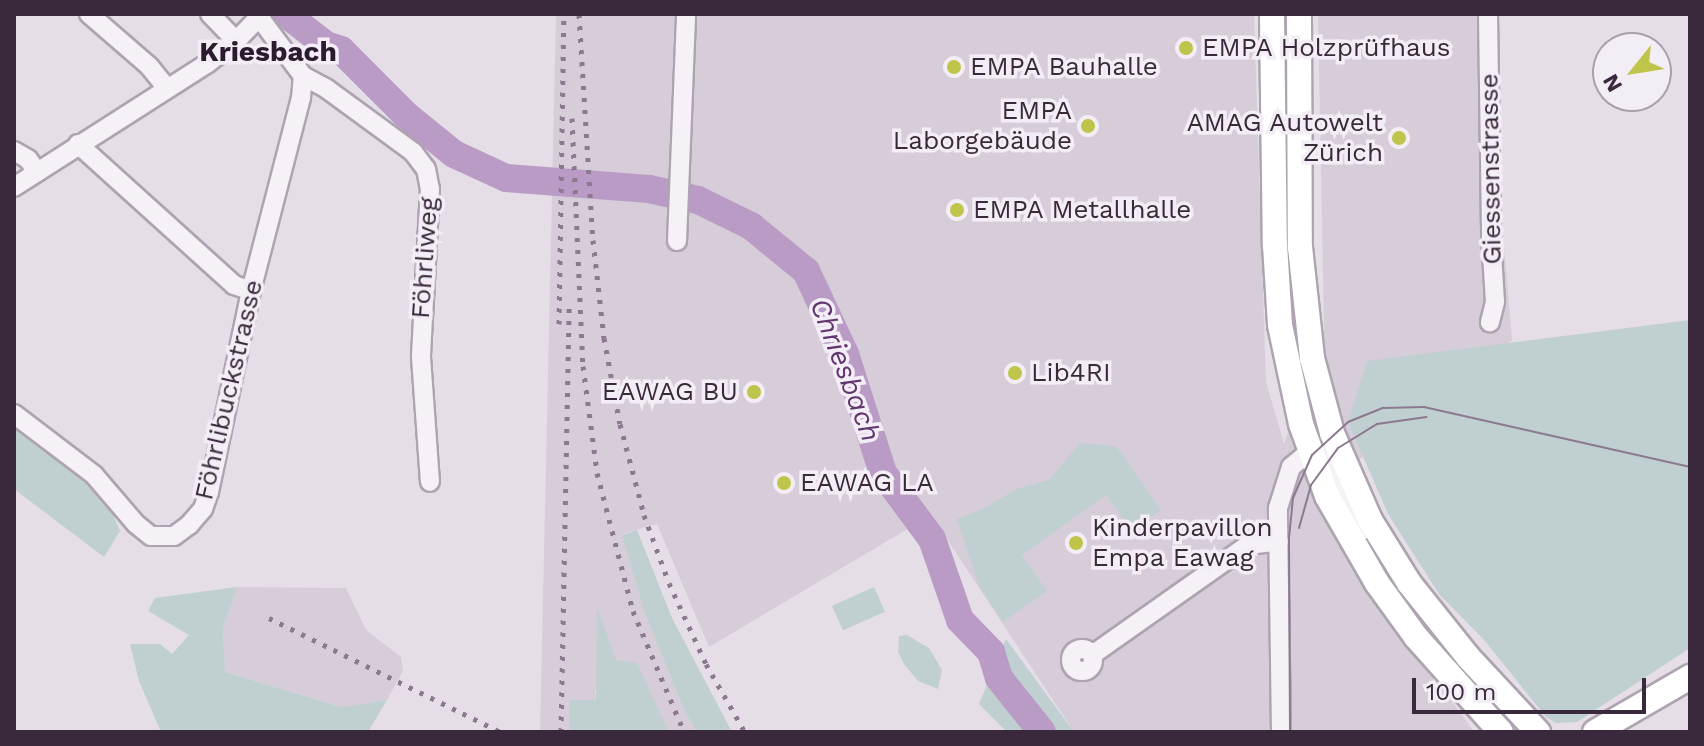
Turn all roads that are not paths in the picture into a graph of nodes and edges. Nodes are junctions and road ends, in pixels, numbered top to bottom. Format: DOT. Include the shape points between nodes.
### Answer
graph roads {
  1 [pos="89,14"];
  2 [pos="210,14"];
  3 [pos="686,14"];
  4 [pos="1272,14"];
  5 [pos="1299,14"];
  6 [pos="1488,14"];
  7 [pos="260,15"];
  8 [pos="236,41"];
  9 [pos="303,76"];
  10 [pos="166,87"];
  11 [pos="78,144"];
  12 [pos="14,151"];
  13 [pos="37,172"];
  14 [pos="14,187"];
  15 [pos="677,241"];
  16 [pos="251,291"];
  17 [pos="1490,322"];
  18 [pos="14,414"];
  19 [pos="1310,451"];
  20 [pos="430,482"];
  21 [pos="1279,541"];
  22 [pos="1409,583"];
  23 [pos="1092,655"];
  24 [pos="1680,683"];
  25 [pos="1480,709"];
  26 [pos="1281,732"];
  27 [pos="1490,732"];
  28 [pos="1501,732"];
  29 [pos="1538,732"];
  30 [pos="1595,732"];
  31 [pos="1631,732"];
  1 -- 10 [label="street"];
  2 -- 8 [label="street"];
  3 -- 15 [label="street"];
  4 -- 19 [label="main road" via="1280,325"];
  5 -- 22 [label="main road" via="1300,247 1312,358 1347,471"];
  6 -- 17 [label="street, Giessenstrasse" via="1495,302"];
  7 -- 8 [label="street"];
  7 -- 9 [label="street, Föhrliweg"];
  8 -- 10 [label="street"];
  9 -- 16 [label="street, Föhrlibuckstrasse"];
  9 -- 20 [label="street, Föhrliweg" via="413,152 426,169 430,189 421,357"];
  10 -- 11 [label="street"];
  11 -- 13 [label="street"];
  11 -- 16 [label="street" via="234,285"];
  12 -- 13 [label="street"];
  13 -- 14 [label="street"];
  16 -- 18 [label="street, Föhrlibuckstrasse" via="209,492 203,509 174,536 156,538 144,532 94,475"];
  19 -- 21 [label="street" via="1291,467 1280,495"];
  19 -- 22 [label="street" via="1320,454 1333,470 1379,557"];
  19 -- 25 [label="main road" via="1327,496 1377,583"];
  21 -- 23 [label="street" via="1248,545"];
  21 -- 26 [label="street"];
  22 -- 29 [label="main road"];
  24 -- 30 [label="main road"];
  24 -- 31 [label="main road"];
  25 -- 27 [label="main road"];
  25 -- 28 [label="main road"];
}
